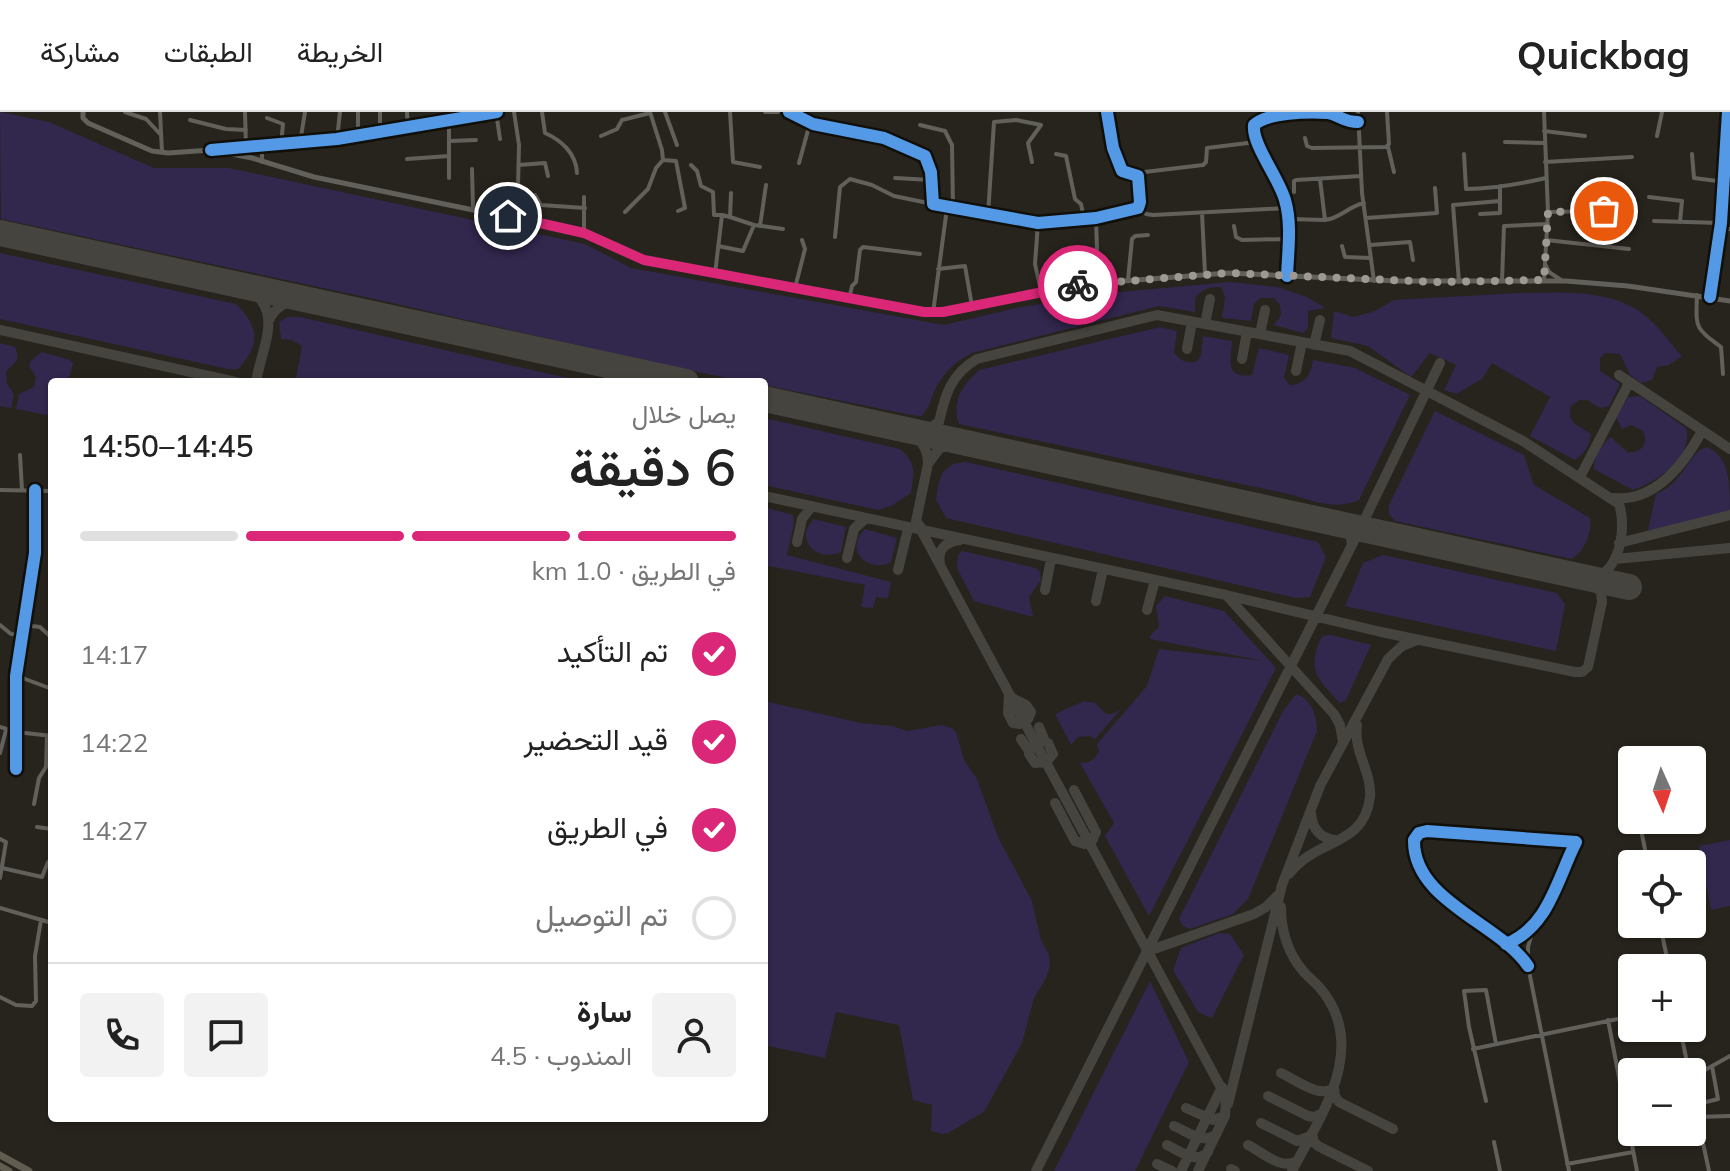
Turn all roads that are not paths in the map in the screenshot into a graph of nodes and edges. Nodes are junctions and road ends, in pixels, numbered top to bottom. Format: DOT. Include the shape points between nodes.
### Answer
graph roads {
  1 [pos="83,112"];
  2 [pos="125,112"];
  3 [pos="160,112"];
  4 [pos="245,112"];
  5 [pos="305,112"];
  6 [pos="340,112"];
  7 [pos="358,112"];
  8 [pos="380,112"];
  9 [pos="407,112"];
  10 [pos="496,112"];
  11 [pos="514,112"];
  12 [pos="542,112"];
  13 [pos="650,112"];
  14 [pos="665,112"];
  15 [pos="730,112"];
  16 [pos="765,112"];
  17 [pos="778,112"];
  18 [pos="789,112"];
  19 [pos="1107,112"];
  20 [pos="1358,112"];
  21 [pos="1387,112"];
  22 [pos="1544,112"];
  23 [pos="1662,112"];
  24 [pos="1728,112"];
  25 [pos="478,114"];
  26 [pos="267,118"];
  27 [pos="190,120"];
  28 [pos="449,120"];
  29 [pos="1358,122"];
  30 [pos="810,123"];
  31 [pos="920,125"];
  32 [pos="408,128"];
  33 [pos="246,130"];
  34 [pos="1544,131"];
  35 [pos="380,132"];
  36 [pos="161,135"];
  37 [pos="358,135"];
  38 [pos="601,136"];
  39 [pos="1585,136"];
  40 [pos="1657,136"];
  41 [pos="1305,138"];
  42 [pos="337,139"];
  43 [pos="500,139"];
  44 [pos="476,140"];
  45 [pos="449,141"];
  46 [pos="1256,142"];
  47 [pos="1505,142"];
  48 [pos="300,143"];
  49 [pos="1544,143"];
  50 [pos="281,145"];
  51 [pos="677,145"];
  52 [pos="262,146"];
  53 [pos="246,147"];
  54 [pos="1388,147"];
  55 [pos="1359,148"];
  56 [pos="1728,148"];
  57 [pos="211,150"];
  58 [pos="162,152"];
  59 [pos="1056,154"];
  60 [pos="1464,154"];
  61 [pos="1692,154"];
  62 [pos="449,156"];
  63 [pos="1632,157"];
  64 [pos="407,159"];
  65 [pos="663,160"];
  66 [pos="262,162"];
  67 [pos="1032,162"];
  68 [pos="1545,162"];
  69 [pos="799,163"];
  70 [pos="519,165"];
  71 [pos="691,165"];
  72 [pos="760,167"];
  73 [pos="472,169"];
  74 [pos="1394,172"];
  75 [pos="577,173"];
  76 [pos="1136,173"];
  77 [pos="548,176"];
  78 [pos="1361,176"];
  79 [pos="449,178"];
  80 [pos="895,178"];
  81 [pos="1546,178"];
  82 [pos="1320,179"];
  83 [pos="931,180"];
  84 [pos="1725,182"];
  85 [pos="766,185"];
  86 [pos="1500,186"];
  87 [pos="1435,188"];
  88 [pos="1294,192"];
  89 [pos="731,193"];
  90 [pos="535,195"];
  91 [pos="584,197"];
  92 [pos="1649,197"];
  93 [pos="1611,198"];
  94 [pos="1500,201"];
  95 [pos="1364,203"];
  96 [pos="933,204"];
  97 [pos="473,208"];
  98 [pos="585,208"];
  99 [pos="1138,208"];
  100 [pos="1287,208"];
  101 [pos="950,209"];
  102 [pos="678,211"];
  103 [pos="625,212"];
  104 [pos="1548,212"];
  105 [pos="1202,213"];
  106 [pos="1480,214"];
  107 [pos="722,215"];
  108 [pos="988,215"];
  109 [pos="730,217"];
  110 [pos="1084,218"];
  111 [pos="1096,218"];
  112 [pos="1366,218"];
  113 [pos="1288,219"];
  114 [pos="526,220"];
  115 [pos="1325,220"];
  116 [pos="1654,221"];
  117 [pos="1680,221"];
  118 [pos="1038,223"];
  119 [pos="1721,223"];
  120 [pos="1548,224"];
  121 [pos="757,226"];
  122 [pos="1234,226"];
  123 [pos="783,229"];
  124 [pos="1730,229"];
  125 [pos="1720,230"];
  126 [pos="584,233"];
  127 [pos="1148,235"];
  128 [pos="835,237"];
  129 [pos="1289,239"];
  130 [pos="802,240"];
  131 [pos="1546,240"];
  132 [pos="1370,245"];
  133 [pos="718,246"];
  134 [pos="1342,246"];
  135 [pos="1629,249"];
  136 [pos="920,254"];
  137 [pos="1371,258"];
  138 [pos="1413,260"];
  139 [pos="1544,262"];
  140 [pos="938,269"];
  141 [pos="715,274"];
  142 [pos="1205,274"];
  143 [pos="1287,276"];
  144 [pos="1128,280"];
  145 [pos="1544,280"];
  146 [pos="1374,281"];
  147 [pos="1502,281"];
  148 [pos="1563,281"];
  149 [pos="1459,282"];
  150 [pos="1098,283"];
  151 [pos="795,289"];
  152 [pos="1041,291"];
  153 [pos="1697,295"];
  154 [pos="1710,297"];
  155 [pos="849,300"];
  156 [pos="1730,301"];
  157 [pos="972,306"];
  158 [pos="933,313"];
  159 [pos="1723,374"];
  160 [pos="20,455"];
  161 [pos="0,490"];
  162 [pos="22,490"];
  163 [pos="35,490"];
  164 [pos="48,491"];
  165 [pos="0,625"];
  166 [pos="23,625"];
  167 [pos="48,634"];
  168 [pos="23,635"];
  169 [pos="16,676"];
  170 [pos="48,688"];
  171 [pos="3,728"];
  172 [pos="16,732"];
  173 [pos="48,736"];
  174 [pos="48,752"];
  175 [pos="0,753"];
  176 [pos="46,767"];
  177 [pos="16,769"];
  178 [pos="34,804"];
  179 [pos="37,827"];
  180 [pos="48,828"];
  181 [pos="0,839"];
  182 [pos="48,862"];
  183 [pos="2,868"];
  184 [pos="0,878"];
  185 [pos="0,908"];
  186 [pos="41,920"];
  187 [pos="48,922"];
  188 [pos="1535,924"];
  189 [pos="1517,939"];
  190 [pos="1506,944"];
  191 [pos="1528,947"];
  192 [pos="1528,966"];
  193 [pos="0,997"];
  194 [pos="1618,1018"];
  195 [pos="1608,1020"];
  196 [pos="1542,1034"];
  197 [pos="1496,1044"];
  198 [pos="1473,1049"];
  199 [pos="1730,1056"];
  200 [pos="1712,1066"];
  201 [pos="1618,1068"];
  202 [pos="1706,1068"];
  203 [pos="1486,1101"];
  204 [pos="1706,1102"];
  205 [pos="1730,1116"];
  206 [pos="1706,1117"];
  207 [pos="1494,1142"];
  208 [pos="1632,1146"];
  209 [pos="1703,1146"];
  210 [pos="1633,1152"];
  211 [pos="0,1155"];
  212 [pos="1567,1164"];
  213 [pos="0,1166"];
  214 [pos="9,1171"];
  215 [pos="29,1171"];
  216 [pos="1500,1171"];
  217 [pos="1569,1171"];
  218 [pos="1637,1171"];
  219 [pos="1709,1171"];
  1 -- 58 [label="main road" via="88,123"];
  2 -- 36 [label="street" via="146,119"];
  3 -- 36 [label="street"];
  4 -- 33 [label="street"];
  5 -- 48 [label="street"];
  6 -- 42 [label="street"];
  7 -- 37 [label="street"];
  8 -- 35 [label="street"];
  9 -- 32 [label="street"];
  10 -- 25 [label="street"];
  10 -- 43 [label="street"];
  11 -- 70 [label="street"];
  12 -- 75 [label="street" via="545,133 560,139"];
  13 -- 38 [label="street" via="622,120 617,129"];
  13 -- 65 [label="street"];
  14 -- 51 [label="street"];
  15 -- 72 [label="street" via="733,162"];
  16 -- 17 [label="street"];
  18 -- 30 [label="street"];
  19 -- 76 [label="street" via="1122,171"];
  20 -- 29 [label="street"];
  21 -- 54 [label="street"];
  22 -- 34 [label="street"];
  23 -- 40 [label="street"];
  24 -- 56 [label="street"];
  25 -- 28 [label="street"];
  26 -- 50 [label="street" via="283,124"];
  27 -- 33 [label="street"];
  28 -- 32 [label="street"];
  28 -- 45 [label="street"];
  29 -- 46 [label="street" via="1323,113 1264,117 1254,125"];
  29 -- 55 [label="street"];
  30 -- 69 [label="street"];
  30 -- 83 [label="street" via="905,147 926,157"];
  31 -- 101 [label="street" via="945,131 952,143"];
  32 -- 35 [label="street"];
  33 -- 53 [label="street"];
  34 -- 39 [label="street"];
  34 -- 49 [label="street"];
  35 -- 37 [label="street"];
  36 -- 58 [label="street"];
  37 -- 42 [label="street"];
  41 -- 55 [label="street" via="1310,148"];
  42 -- 48 [label="street"];
  44 -- 45 [label="street"];
  45 -- 62 [label="street"];
  46 -- 76 [label="street" via="1208,147 1203,165"];
  46 -- 100 [label="street" via="1277,177"];
  47 -- 49 [label="street"];
  48 -- 50 [label="street"];
  49 -- 68 [label="street"];
  50 -- 52 [label="street"];
  52 -- 53 [label="street"];
  52 -- 66 [label="street"];
  53 -- 57 [label="street"];
  54 -- 55 [label="street"];
  54 -- 74 [label="street"];
  55 -- 78 [label="street"];
  56 -- 84 [label="street"];
  57 -- 58 [label="main road"];
  57 -- 66 [label="main road"];
  59 -- 110 [label="street" via="1066,156"];
  60 -- 86 [label="street" via="1466,189"];
  61 -- 84 [label="street" via="1694,178"];
  62 -- 64 [label="street"];
  62 -- 79 [label="street"];
  63 -- 68 [label="street"];
  65 -- 102 [label="street" via="676,161 685,207"];
  65 -- 103 [label="street" via="648,189"];
  66 -- 97 [label="main road"];
  67 -- 108 [label="street" via="1028,143 1041,125 994,122"];
  68 -- 81 [label="street"];
  70 -- 77 [label="street" via="545,163"];
  70 -- 114 [label="street"];
  71 -- 107 [label="street" via="701,186 713,192 714,215"];
  73 -- 97 [label="street"];
  76 -- 99 [label="street"];
  78 -- 82 [label="street"];
  78 -- 95 [label="street"];
  80 -- 83 [label="street"];
  81 -- 86 [label="street"];
  81 -- 104 [label="street"];
  82 -- 88 [label="street" via="1295,181"];
  82 -- 115 [label="street"];
  83 -- 96 [label="street"];
  84 -- 119 [label="street"];
  85 -- 121 [label="street"];
  86 -- 94 [label="street"];
  87 -- 112 [label="street" via="1437,213"];
  89 -- 109 [label="street"];
  90 -- 98 [label="street" via="541,205"];
  91 -- 98 [label="street"];
  92 -- 117 [label="street" via="1682,201"];
  93 -- 104 [label="street" via="1603,211"];
  94 -- 106 [label="street" via="1498,214"];
  94 -- 149 [label="street" via="1453,205"];
  95 -- 112 [label="street"];
  95 -- 115 [label="street"];
  96 -- 101 [label="street"];
  96 -- 128 [label="street" via="850,179 840,187"];
  97 -- 114 [label="main road"];
  98 -- 126 [label="street"];
  99 -- 105 [label="street" via="1153,215"];
  99 -- 111 [label="street"];
  100 -- 105 [label="street"];
  100 -- 113 [label="street"];
  101 -- 108 [label="street"];
  101 -- 140 [label="street"];
  104 -- 120 [label="street"];
  105 -- 142 [label="street"];
  107 -- 109 [label="street"];
  107 -- 133 [label="street"];
  108 -- 118 [label="street"];
  109 -- 121 [label="street"];
  110 -- 111 [label="street"];
  110 -- 118 [label="street"];
  111 -- 150 [label="street"];
  112 -- 132 [label="street"];
  113 -- 115 [label="street"];
  113 -- 129 [label="street"];
  114 -- 126 [label="main road"];
  116 -- 117 [label="street"];
  117 -- 119 [label="street"];
  118 -- 152 [label="street" via="1035,264"];
  119 -- 125 [label="street"];
  120 -- 131 [label="street"];
  120 -- 147 [label="street" via="1504,226"];
  121 -- 123 [label="street"];
  121 -- 133 [label="street" via="743,251"];
  122 -- 129 [label="street" via="1242,240"];
  124 -- 125 [label="street"];
  125 -- 154 [label="street"];
  126 -- 141 [label="main road" via="638,259"];
  127 -- 144 [label="street" via="1132,239"];
  129 -- 143 [label="street"];
  130 -- 151 [label="street" via="805,249"];
  131 -- 135 [label="street"];
  131 -- 139 [label="street"];
  132 -- 137 [label="street"];
  132 -- 138 [label="street" via="1410,242"];
  133 -- 141 [label="street"];
  134 -- 137 [label="street" via="1345,257"];
  136 -- 155 [label="street" via="863,247"];
  137 -- 146 [label="street"];
  139 -- 145 [label="street"];
  139 -- 148 [label="street"];
  140 -- 157 [label="street" via="965,266"];
  140 -- 158 [label="street"];
  141 -- 151 [label="main road"];
  142 -- 143 [label="main road"];
  142 -- 144 [label="main road"];
  143 -- 146 [label="main road"];
  144 -- 150 [label="main road"];
  145 -- 147 [label="main road"];
  145 -- 148 [label="main road"];
  146 -- 149 [label="main road"];
  147 -- 149 [label="main road"];
  148 -- 153 [label="main road"];
  150 -- 152 [label="main road"];
  151 -- 155 [label="main road"];
  152 -- 157 [label="main road"];
  153 -- 154 [label="main road"];
  153 -- 159 [label="street" via="1697,327 1721,347"];
  154 -- 156 [label="main road"];
  155 -- 158 [label="main road"];
  157 -- 158 [label="main road"];
  160 -- 162 [label="street"];
  161 -- 162 [label="street"];
  162 -- 163 [label="street"];
  163 -- 164 [label="street"];
  163 -- 166 [label="street" via="36,542"];
  165 -- 168 [label="street"];
  166 -- 167 [label="street" via="40,627"];
  166 -- 168 [label="street"];
  168 -- 169 [label="street"];
  169 -- 170 [label="street"];
  169 -- 172 [label="street"];
  171 -- 172 [label="street"];
  171 -- 175 [label="street"];
  172 -- 173 [label="street"];
  172 -- 177 [label="street"];
  174 -- 176 [label="street"];
  176 -- 178 [label="street"];
  179 -- 180 [label="street"];
  181 -- 183 [label="street" via="6,842"];
  182 -- 183 [label="street" via="44,877"];
  183 -- 184 [label="street"];
  185 -- 186 [label="street"];
  186 -- 187 [label="street"];
  186 -- 193 [label="street" via="36,1001 27,1007"];
  188 -- 189 [label="street"];
  188 -- 190 [label="street" via="1555,893 1576,842 1419,833 1415,850 1432,883"];
  188 -- 191 [label="street"];
  189 -- 190 [label="street"];
  189 -- 191 [label="street"];
  190 -- 192 [label="street"];
  191 -- 192 [label="street"];
  192 -- 196 [label="street"];
  194 -- 195 [label="street"];
  195 -- 196 [label="street"];
  195 -- 201 [label="street"];
  196 -- 197 [label="street"];
  196 -- 212 [label="street"];
  197 -- 198 [label="street"];
  197 -- 198 [label="street" via="1486,990 1466,990"];
  198 -- 203 [label="street"];
  199 -- 200 [label="street"];
  200 -- 202 [label="street"];
  200 -- 204 [label="street" via="1718,1099"];
  205 -- 206 [label="street"];
  207 -- 216 [label="street"];
  208 -- 210 [label="street"];
  209 -- 219 [label="street"];
  210 -- 212 [label="street"];
  210 -- 218 [label="street"];
  211 -- 215 [label="highway"];
  212 -- 217 [label="street"];
  213 -- 214 [label="highway"];
}
